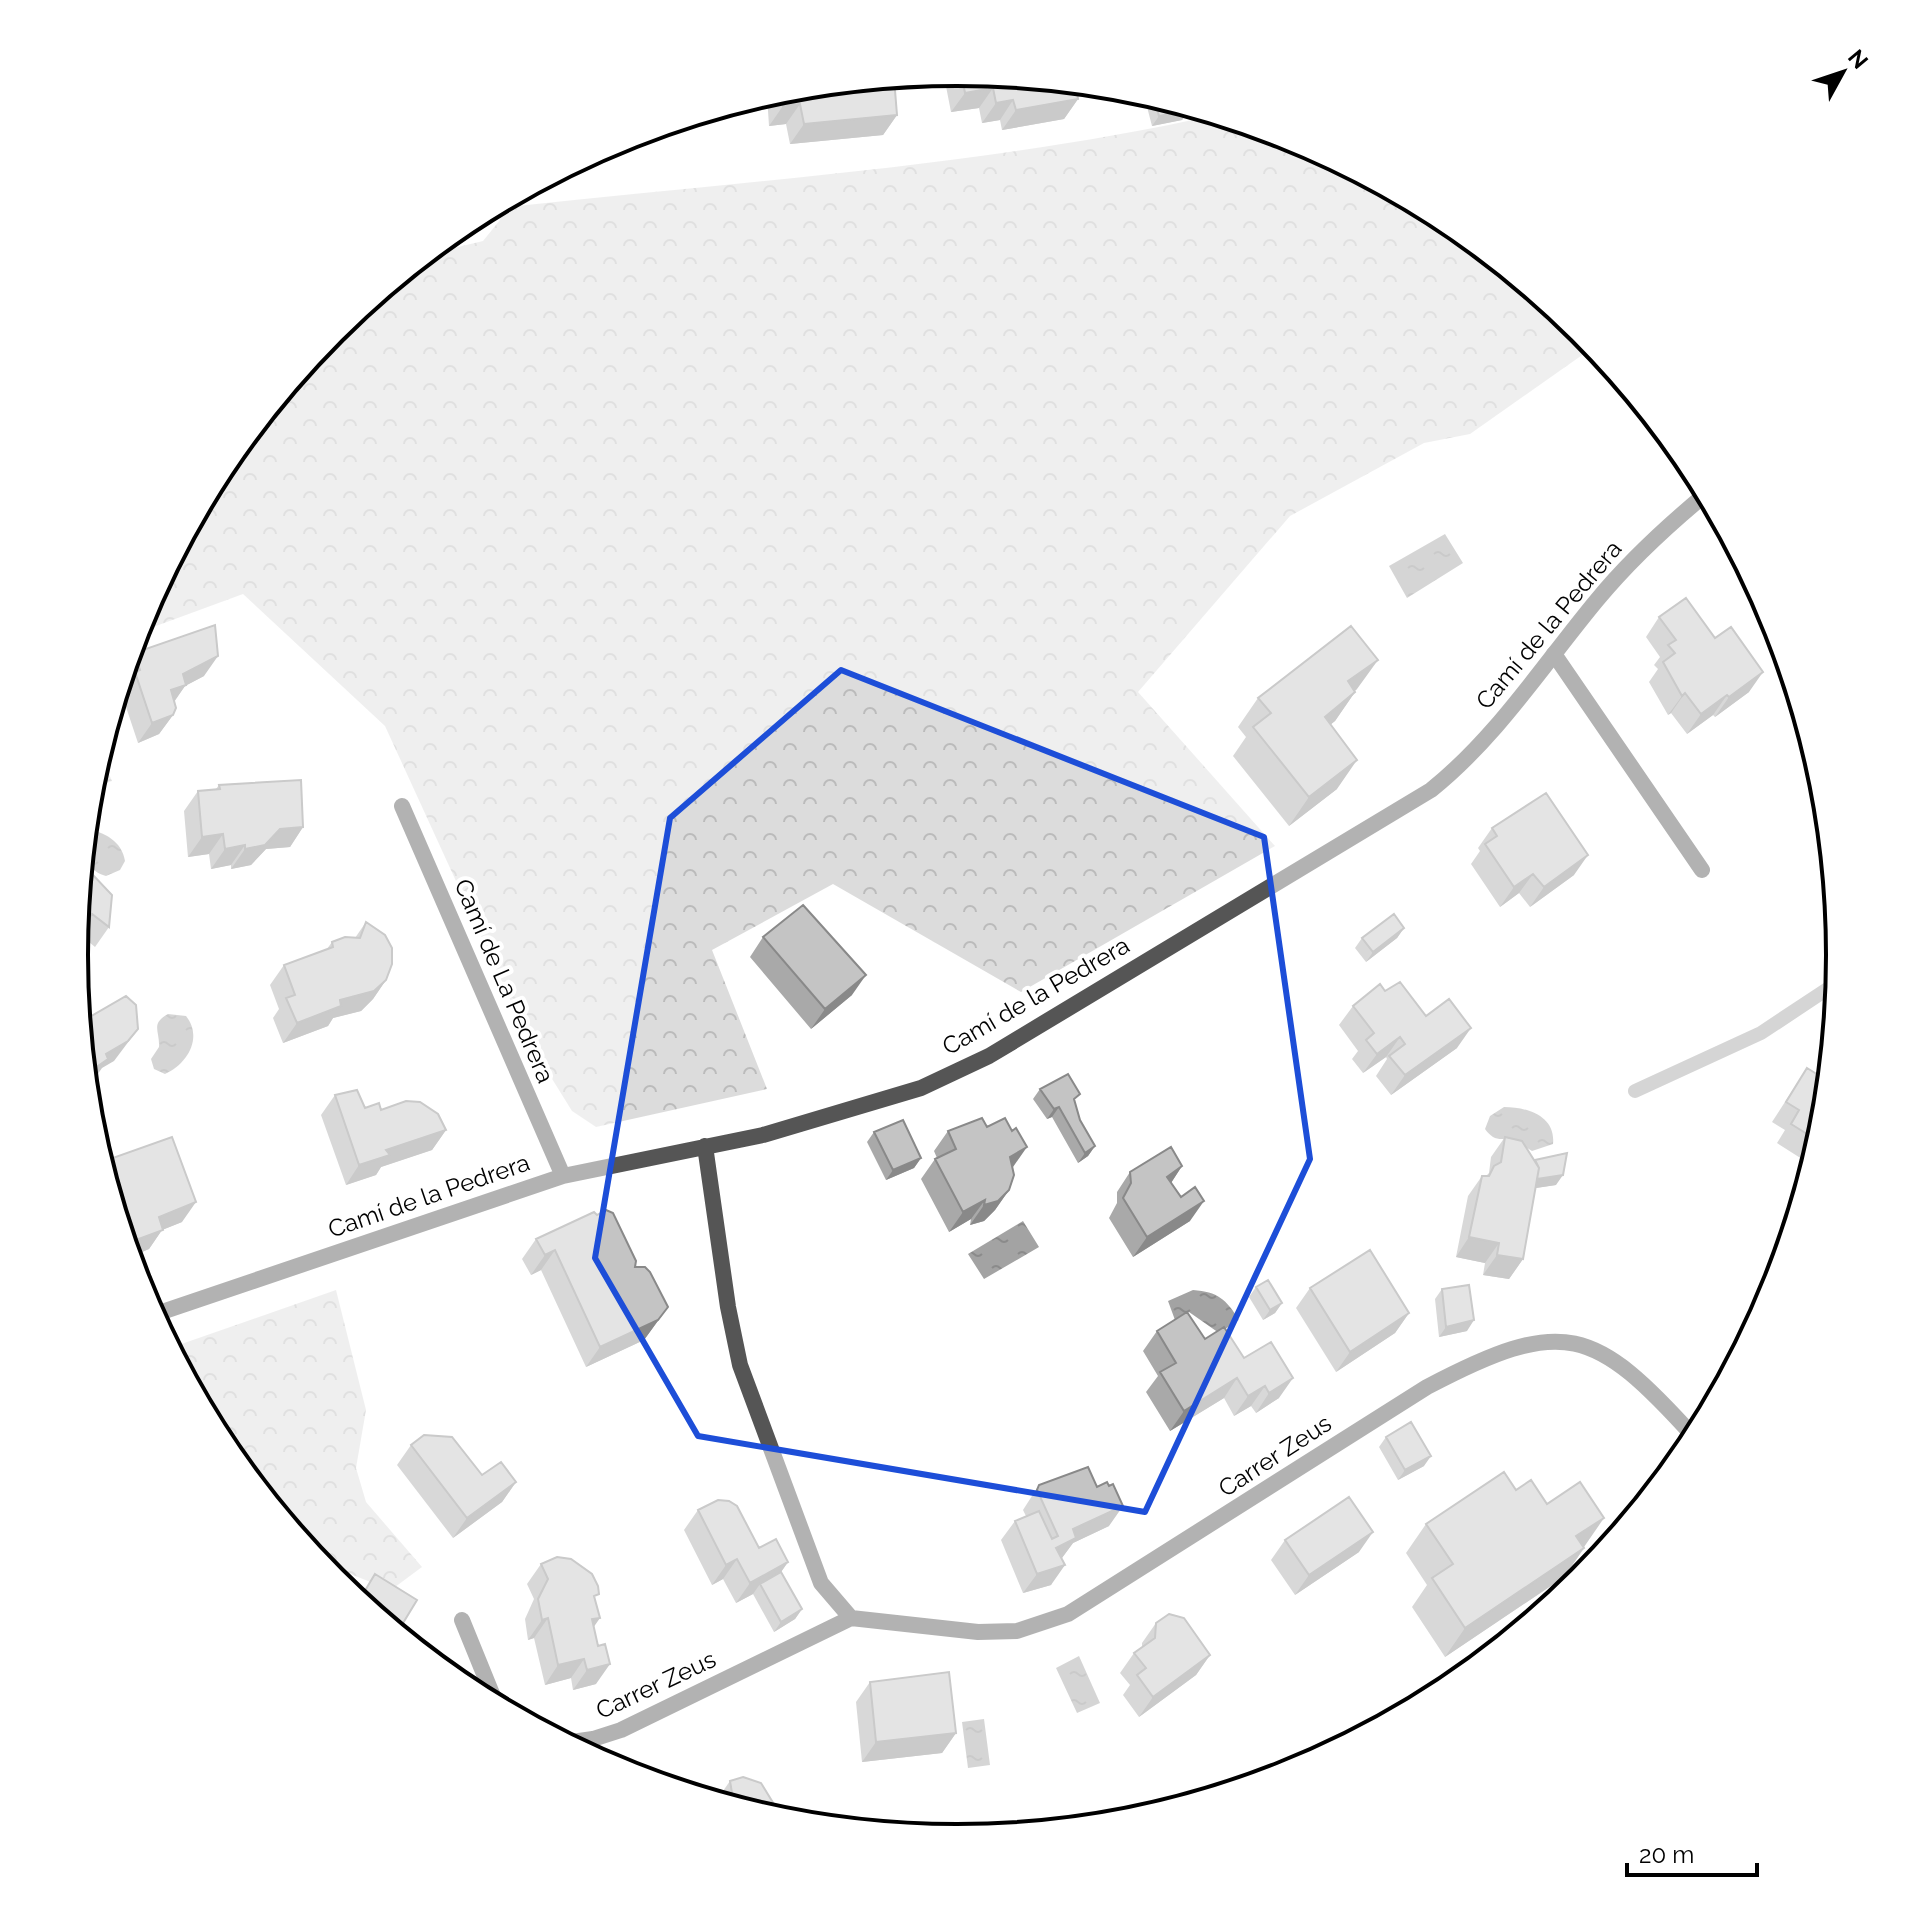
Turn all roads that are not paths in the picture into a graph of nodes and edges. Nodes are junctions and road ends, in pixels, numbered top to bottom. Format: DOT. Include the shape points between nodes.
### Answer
graph roads {
  1 [pos="1698,501"];
  2 [pos="1554,654"];
  3 [pos="402,806"];
  4 [pos="1702,870"];
  5 [pos="705,1146"];
  6 [pos="563,1176"];
  7 [pos="165,1311"];
  8 [pos="1687,1429"];
  9 [pos="851,1618"];
  10 [pos="462,1620"];
  11 [pos="490,1688"];
  12 [pos="584,1740"];
  1 -- 2 [label="street, Camí de la Pedrera" via="1640,553"];
  2 -- 4 [label="street"];
  2 -- 5 [label="street, Camí de la Pedrera" via="1479,745 1431,790 1014,1042 921,1088 763,1135"];
  3 -- 6 [label="street, Camí de La Pedrera"];
  5 -- 6 [label="street, Camí de la Pedrera"];
  5 -- 9 [label="street" via="740,1365 821,1583"];
  6 -- 7 [label="street, Camí de la Pedrera"];
  8 -- 9 [label="street, Carrer Zeus" via="1652,1391 1597,1349 1526,1342 1427,1387 1068,1614 1017,1631 978,1632"];
  9 -- 12 [label="street, Carrer Zeus" via="621,1730"];
  10 -- 11 [label="street"];
}
